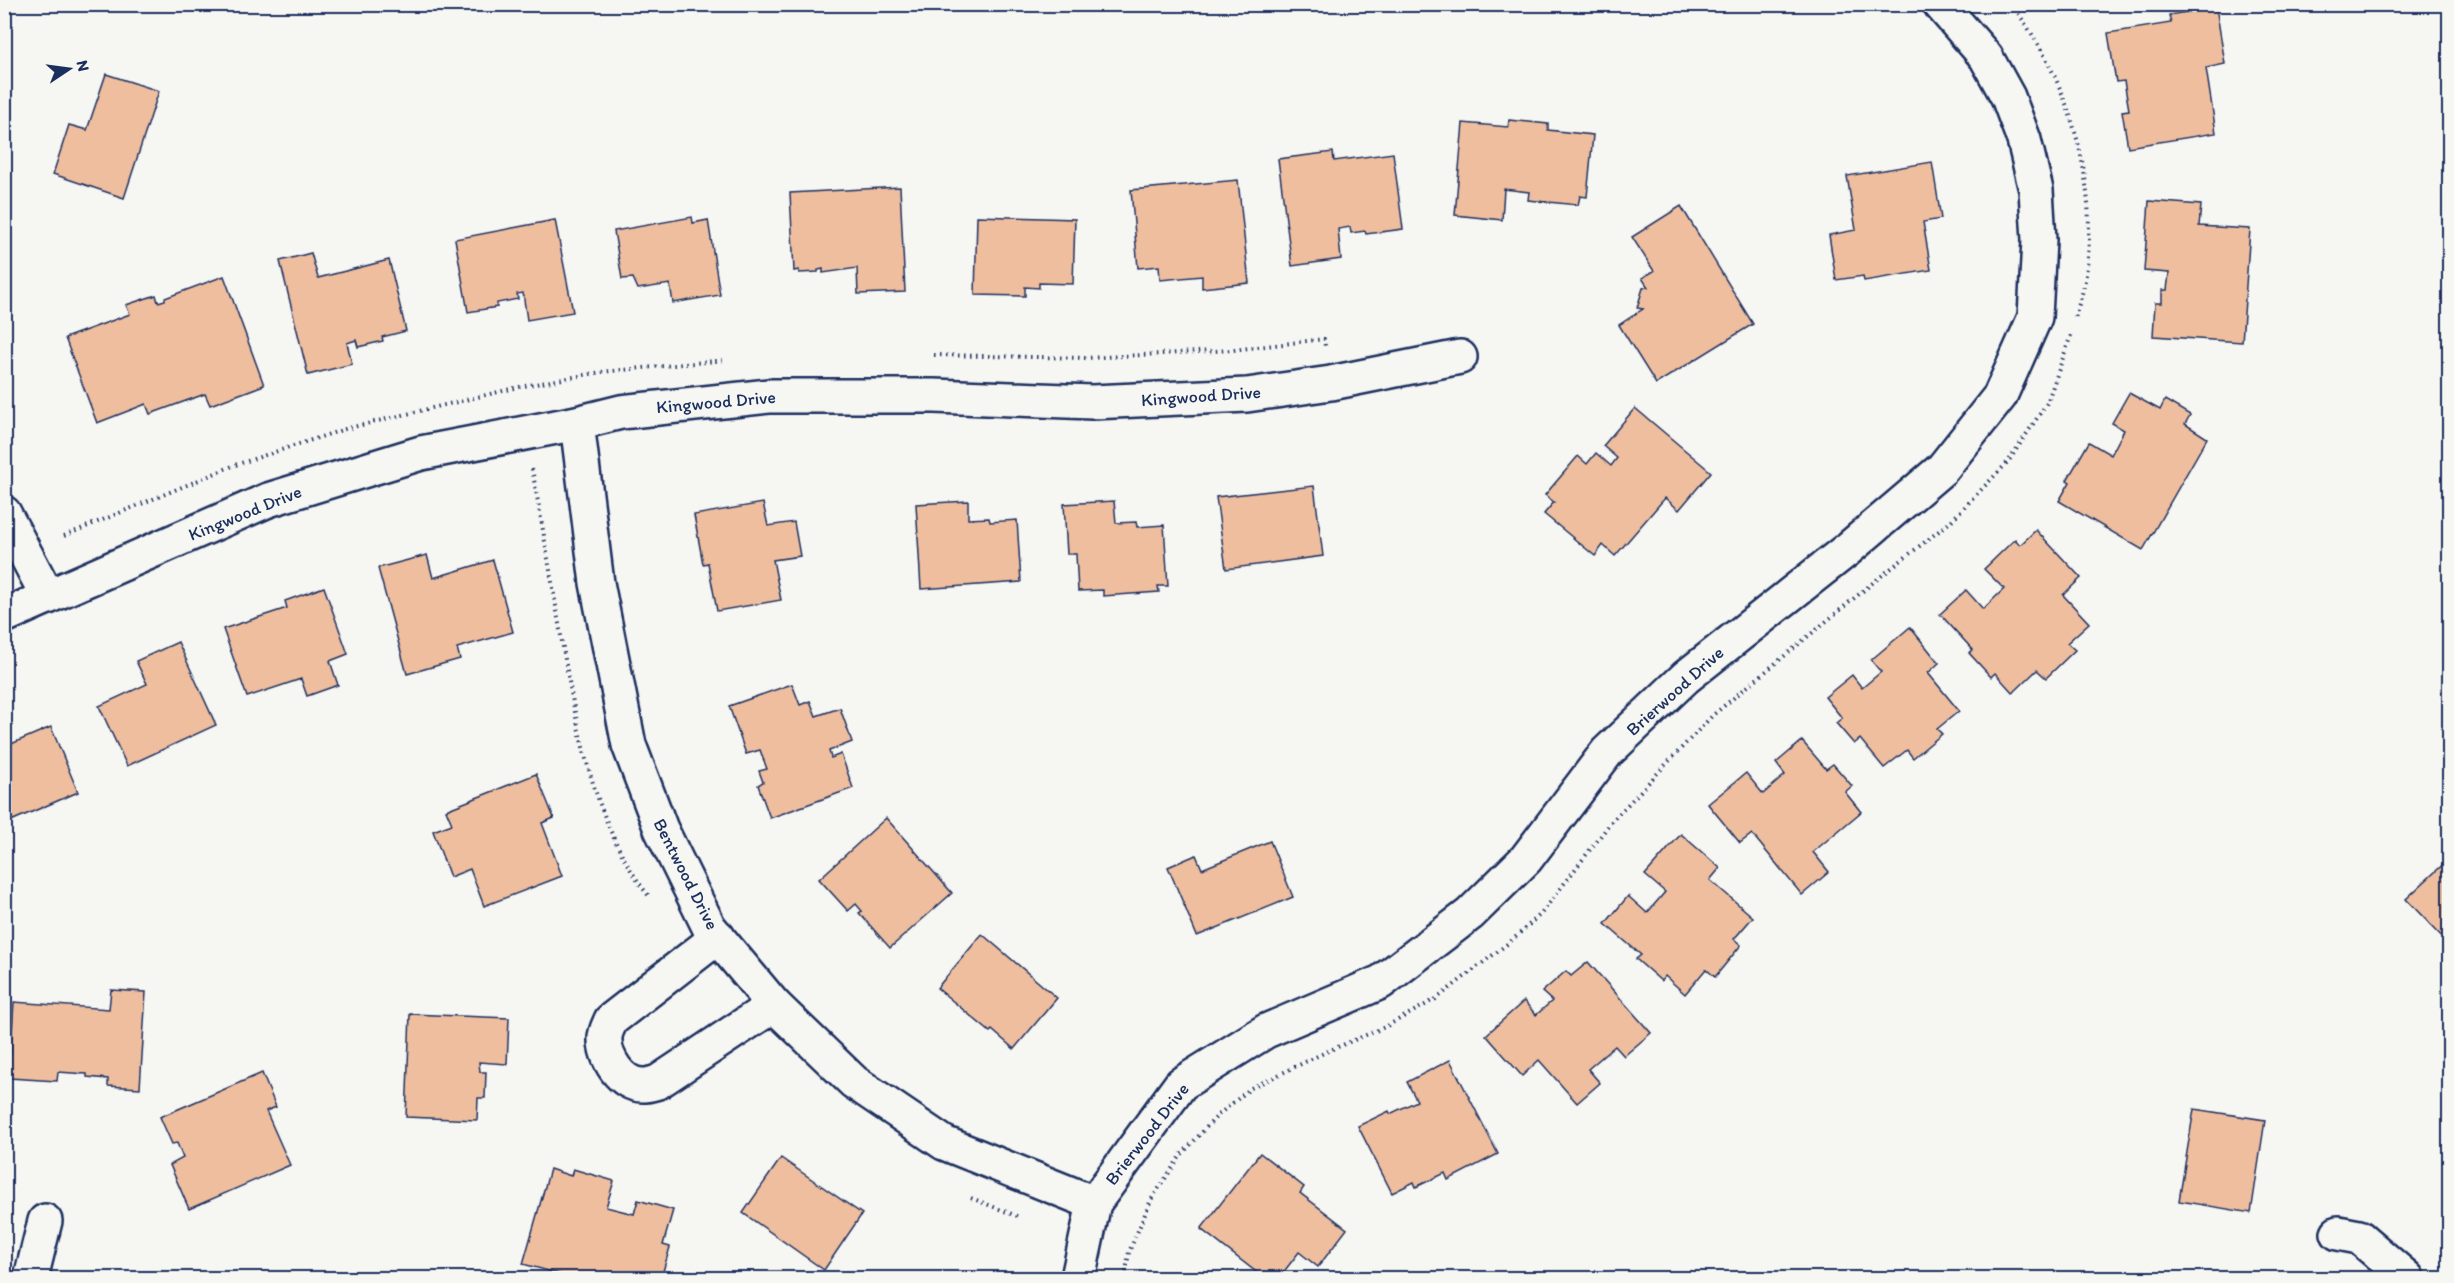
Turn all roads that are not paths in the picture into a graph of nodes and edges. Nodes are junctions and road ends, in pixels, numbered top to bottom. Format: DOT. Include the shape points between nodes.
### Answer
graph roads {
  1 [pos="1940,4"];
  2 [pos="1460,357"];
  3 [pos="577,423"];
  4 [pos="4,513"];
  5 [pos="48,597"];
  6 [pos="4,616"];
  7 [pos="718,937"];
  8 [pos="774,1005"];
  9 [pos="1094,1203"];
  10 [pos="45,1221"];
  11 [pos="2338,1233"];
  12 [pos="31,1278"];
  13 [pos="1078,1278"];
  14 [pos="2407,1278"];
  1 -- 9 [label="street, Brierwood Drive" via="1986,57 2008,97 2036,190 2039,240 2035,317 2000,396 1942,469 1686,677 1607,753 1526,859 1470,914 1381,982 1266,1030 1181,1084"];
  2 -- 3 [label="street, Kingwood Drive" via="1247,395 1092,402 934,396 769,396 621,412"];
  3 -- 5 [label="street, Kingwood Drive" via="421,453 268,500"];
  3 -- 7 [label="street, Bentwood Drive" via="597,583 629,745 661,829 709,927"];
  4 -- 5 [label="street"];
  5 -- 6 [label="street, Kingwood Drive"];
  7 -- 8 [label="street, Bentwood Drive"];
  7 -- 8 [label="street" via="611,1020 604,1035 606,1055 616,1069 632,1082 658,1082"];
  8 -- 9 [label="street, Bentwood Drive" via="854,1082 944,1143"];
  9 -- 13 [label="street, Brierwood Drive"];
  10 -- 12 [label="street"];
  11 -- 14 [label="street" via="2359,1237"];
}
